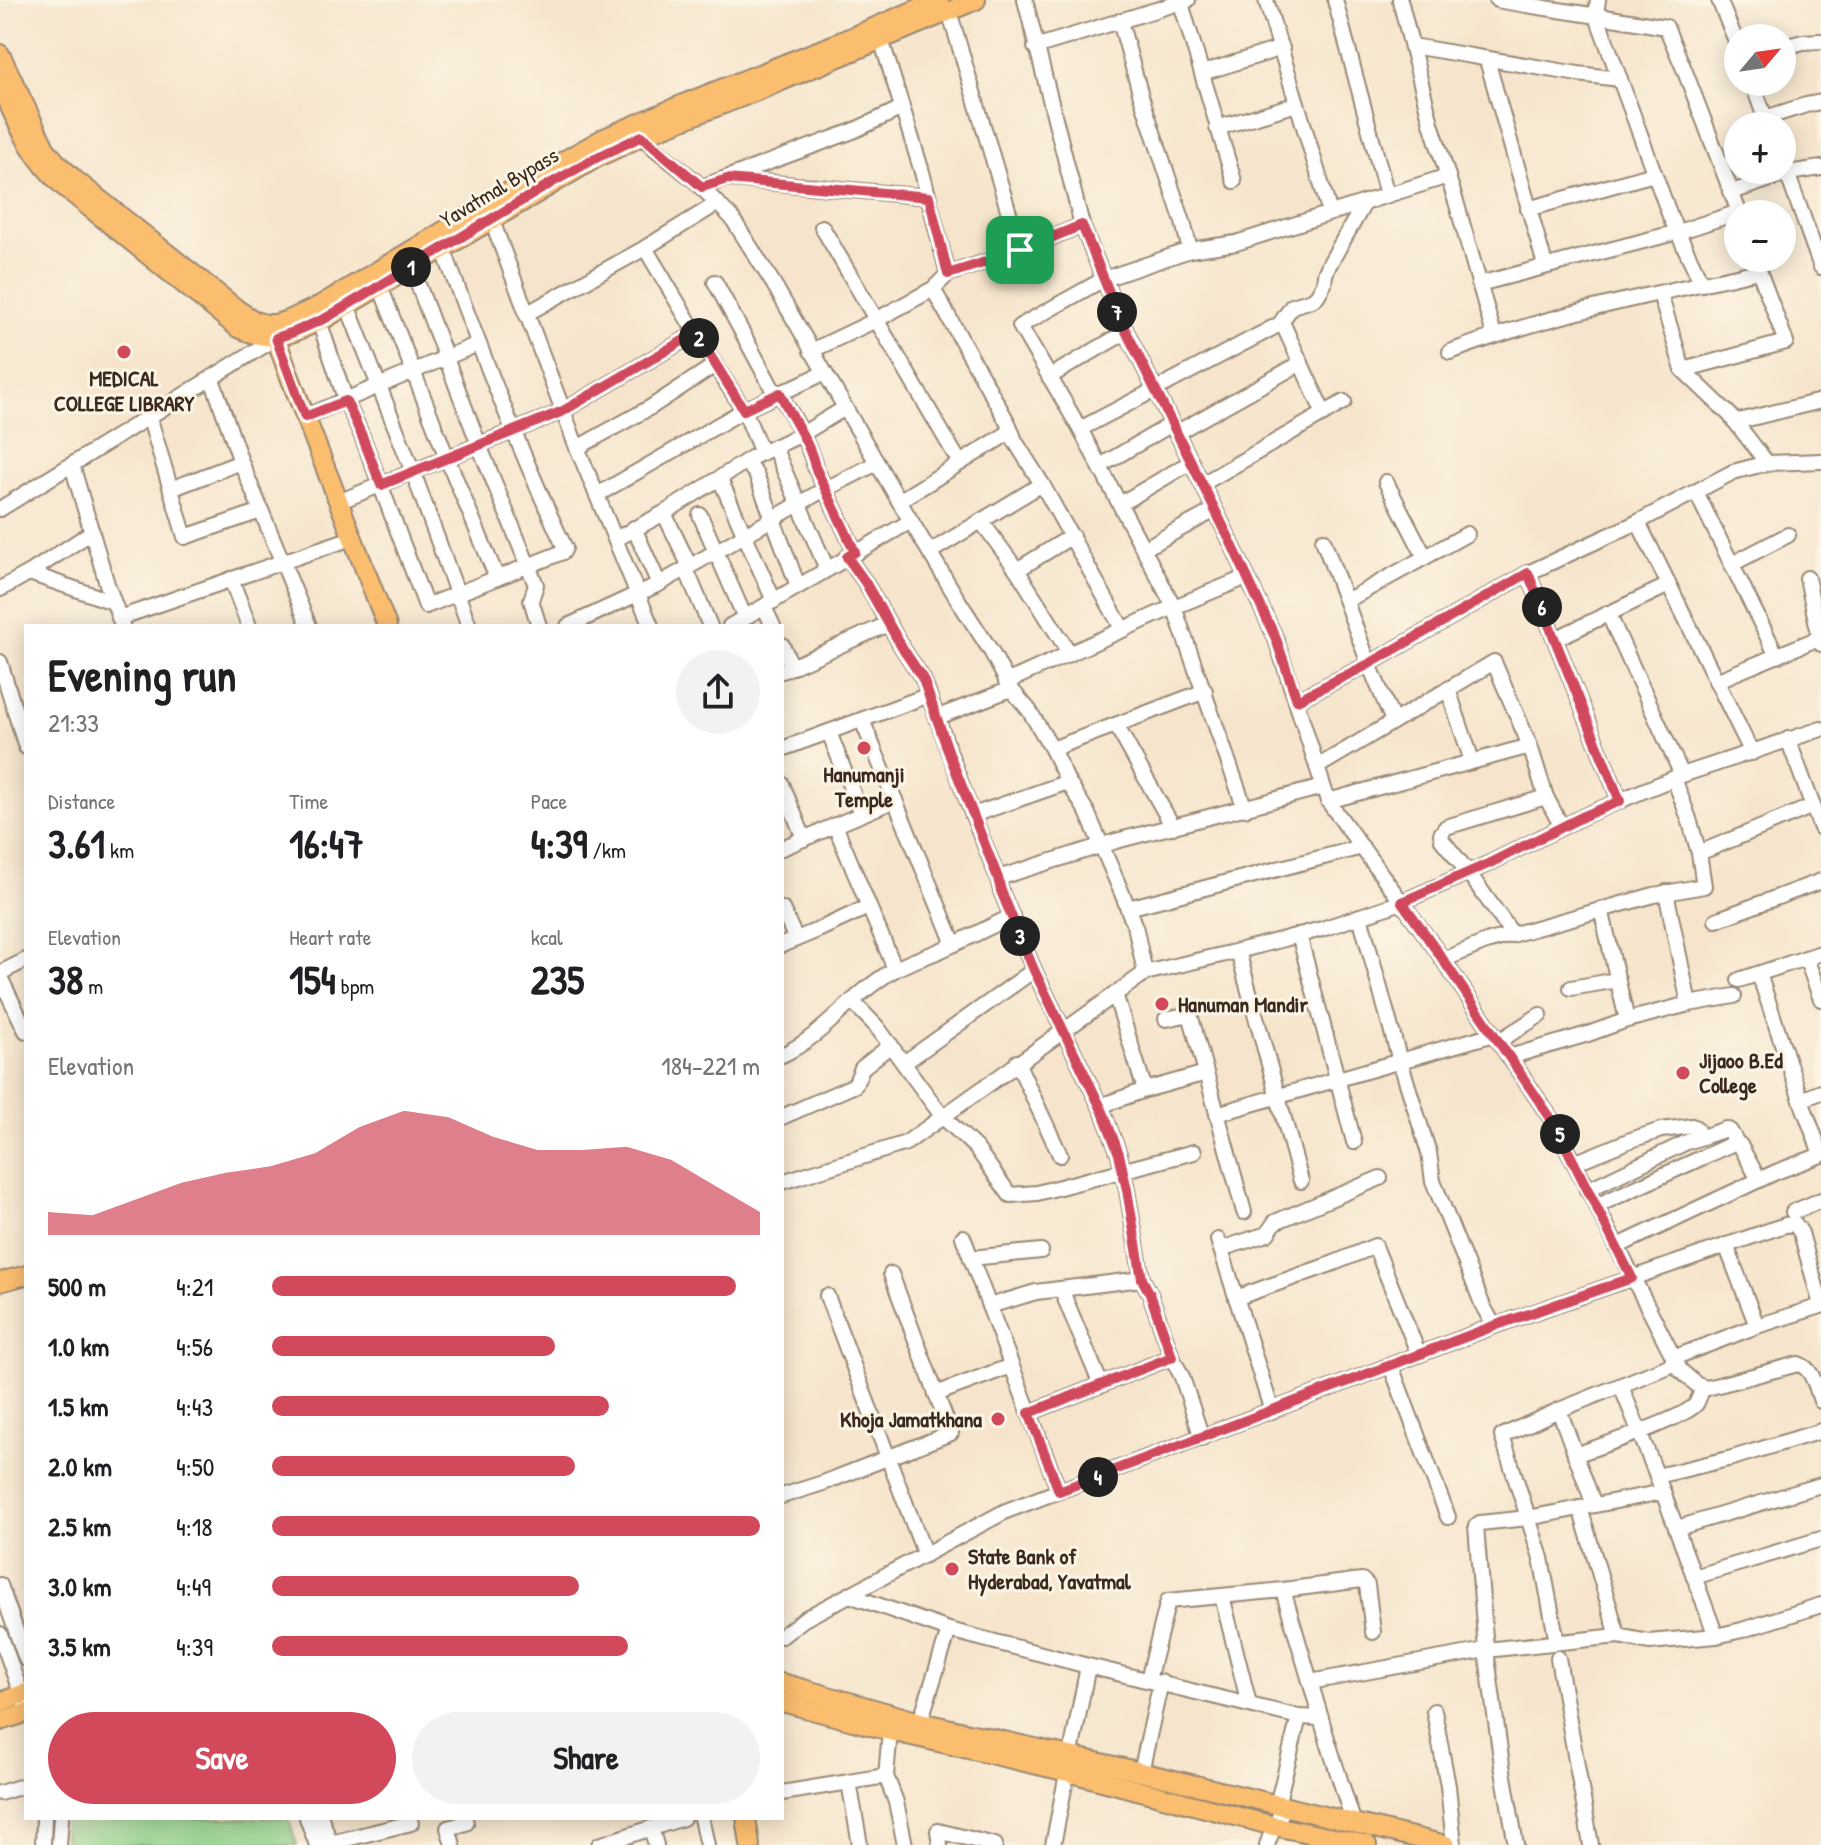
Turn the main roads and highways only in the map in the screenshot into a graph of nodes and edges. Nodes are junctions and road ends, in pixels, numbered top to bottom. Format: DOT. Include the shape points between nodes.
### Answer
graph roads {
  1 [pos="976,0"];
  2 [pos="944,6"];
  3 [pos="0,54"];
  4 [pos="0,85"];
  5 [pos="19,109"];
  6 [pos="639,130"];
  7 [pos="276,331"];
  8 [pos="386,624"];
  9 [pos="24,1276"];
  10 [pos="0,1282"];
  11 [pos="784,1684"];
  12 [pos="0,1702"];
  13 [pos="24,1702"];
  14 [pos="24,1703"];
  15 [pos="784,1703"];
  16 [pos="0,1721"];
  17 [pos="1070,1764"];
  18 [pos="746,1820"];
  19 [pos="1349,1837"];
  20 [pos="1270,1839"];
  21 [pos="750,1845"];
  22 [pos="1367,1845"];
  23 [pos="1446,1845"];
  1 -- 2 [label="main road, Yavatmal Bypass"];
  2 -- 6 [label="main road, Yavatmal Bypass"];
  2 -- 6 [label="main road, Yavatmal Bypass" via="881,39"];
  3 -- 5 [label="main road"];
  4 -- 5 [label="main road"];
  5 -- 7 [label="main road" via="74,179 238,310"];
  6 -- 7 [label="main road, Yavatmal Bypass" via="604,138"];
  6 -- 7 [label="main road, Yavatmal Bypass" via="319,321 294,332"];
  7 -- 8 [label="main road"];
  9 -- 10 [label="main road"];
  11 -- 17 [label="main road"];
  12 -- 13 [label="main road"];
  14 -- 16 [label="main road"];
  15 -- 17 [label="main road" via="890,1731"];
  17 -- 19 [label="main road" via="1141,1772 1281,1806"];
  17 -- 20 [label="main road"];
  18 -- 21 [label="main road"];
  19 -- 20 [label="main road"];
  19 -- 22 [label="main road"];
  19 -- 23 [label="main road"];
}
